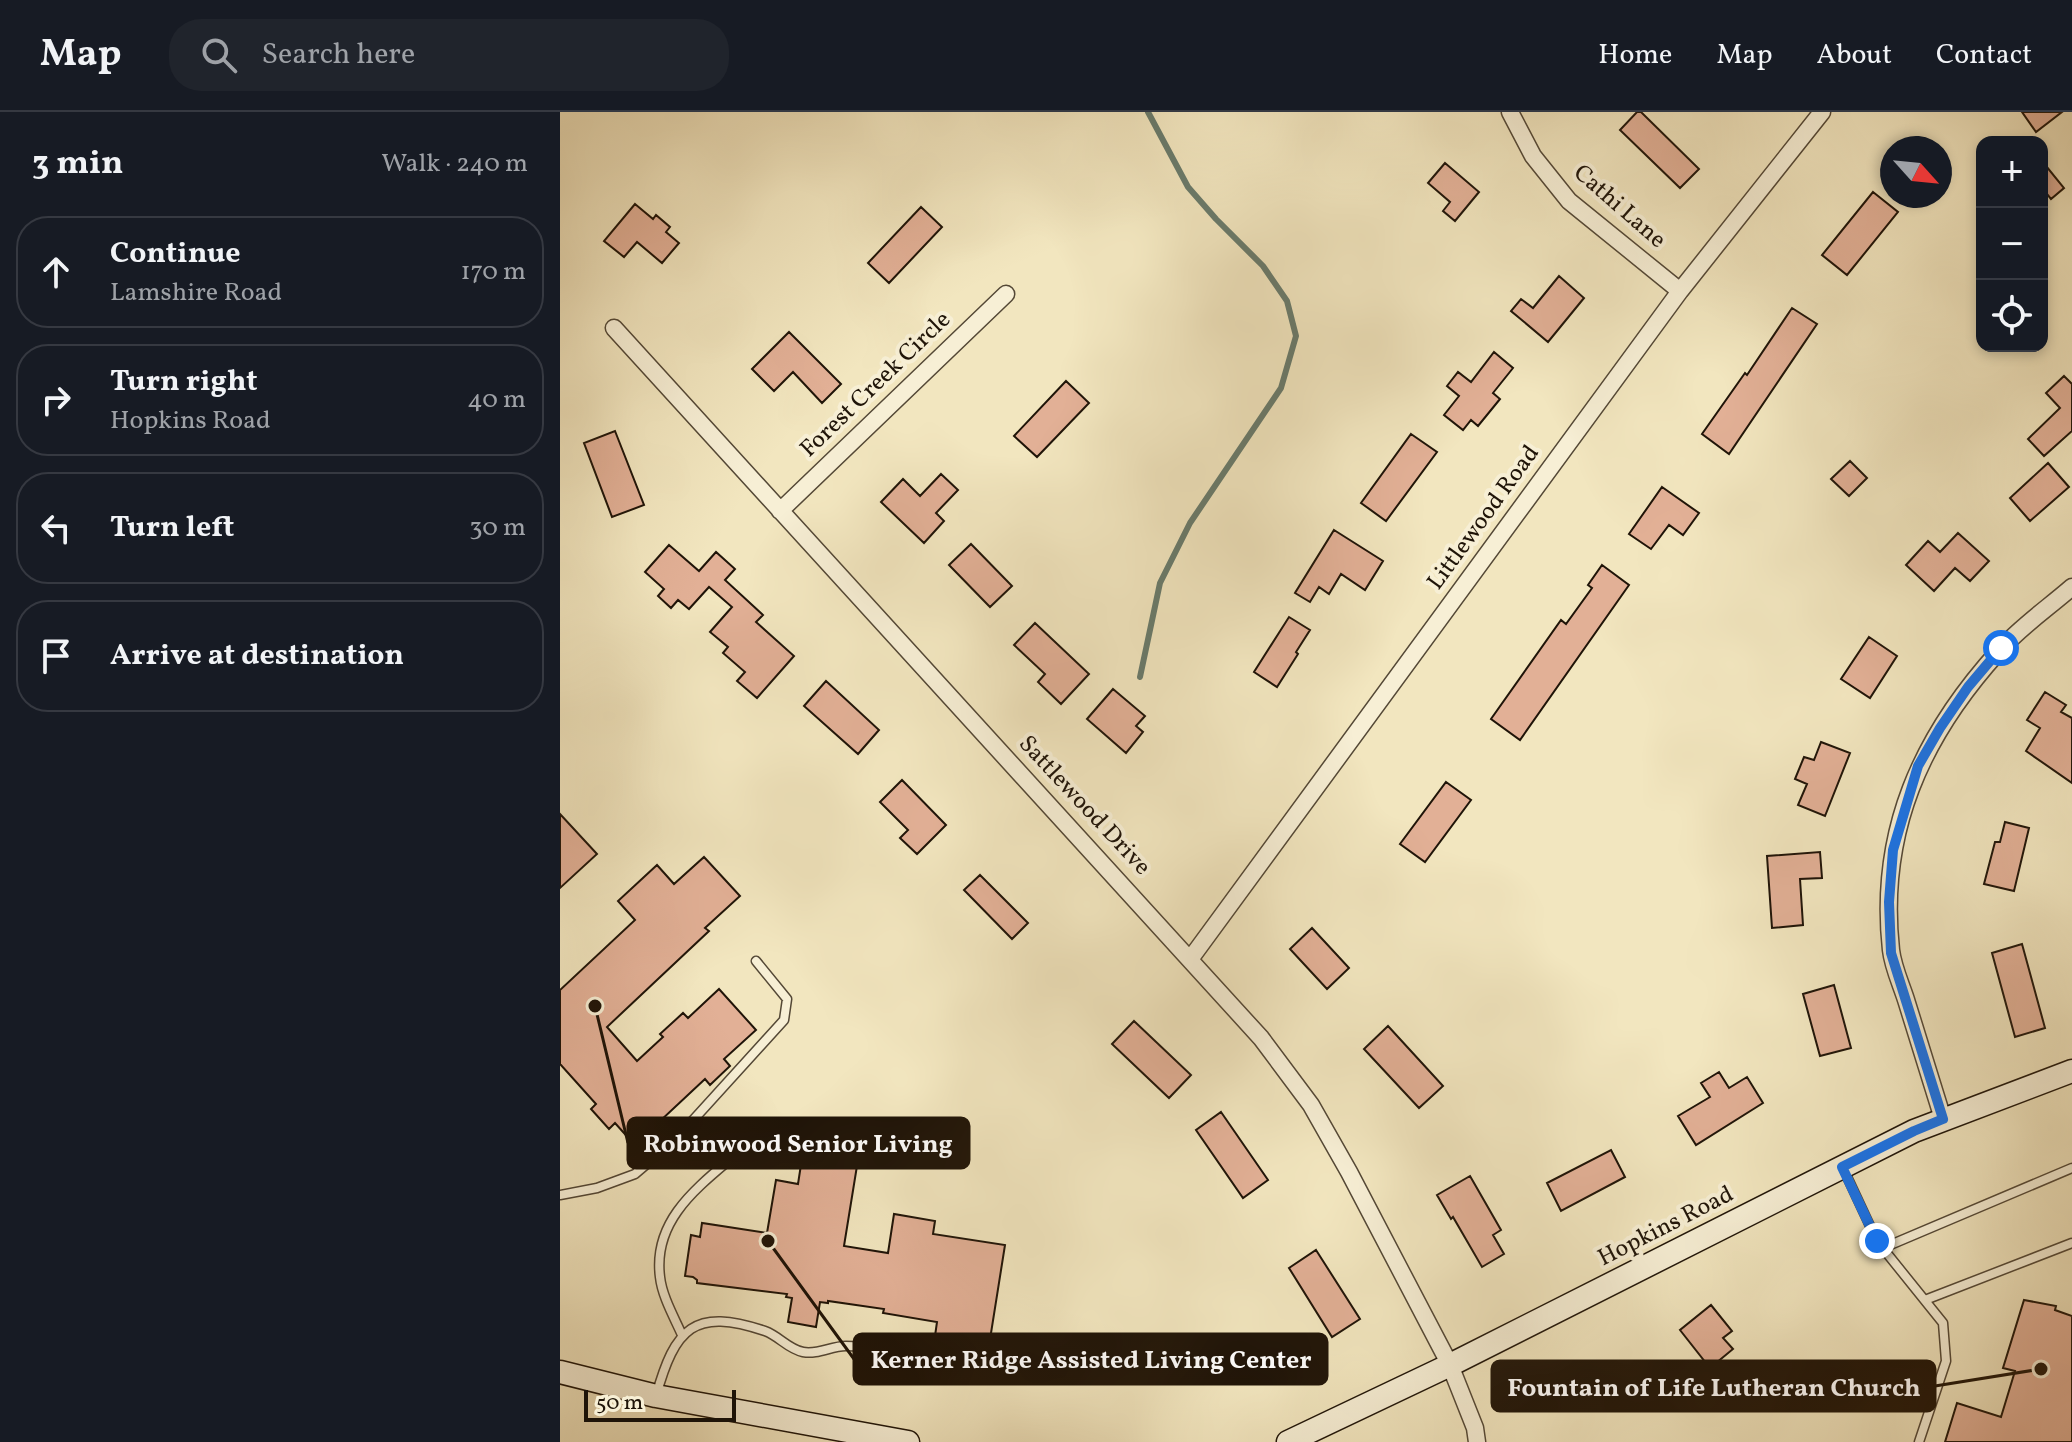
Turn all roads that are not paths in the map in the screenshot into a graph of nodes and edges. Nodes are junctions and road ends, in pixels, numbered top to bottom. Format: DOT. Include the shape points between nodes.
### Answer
graph roads {
  1 [pos="1510,112"];
  2 [pos="1822,112"];
  3 [pos="1680,291"];
  4 [pos="1006,294"];
  5 [pos="614,328"];
  6 [pos="780,511"];
  7 [pos="2072,587"];
  8 [pos="1191,958"];
  9 [pos="756,961"];
  10 [pos="2072,1071"];
  11 [pos="1943,1119"];
  12 [pos="748,1144"];
  13 [pos="1842,1167"];
  14 [pos="2072,1168"];
  15 [pos="560,1195"];
  16 [pos="2072,1243"];
  17 [pos="1883,1248"];
  18 [pos="1925,1300"];
  19 [pos="682,1335"];
  20 [pos="901,1354"];
  21 [pos="1450,1365"];
  22 [pos="560,1372"];
  23 [pos="656,1396"];
  24 [pos="908,1442"];
  25 [pos="1288,1442"];
  26 [pos="1477,1442"];
  27 [pos="1919,1442"];
  1 -- 3 [label="street, Cathi Lane" via="1533,156 1569,201"];
  2 -- 3 [label="street, Littlewood Road"];
  3 -- 8 [label="street, Littlewood Road"];
  4 -- 6 [label="street, Forest Creek Circle"];
  5 -- 6 [label="street, Sattlewood Drive"];
  6 -- 8 [label="street, Sattlewood Drive"];
  7 -- 11 [label="street" via="2001,648 1940,728 1918,766 1893,850 1891,953"];
  8 -- 21 [label="street, Sattlewood Drive" via="1311,1105"];
  9 -- 15 [label="lane" via="787,999 784,1020 675,1140 635,1174"];
  10 -- 11 [label="main road, Hopkins Road"];
  11 -- 13 [label="main road, Hopkins Road"];
  12 -- 19 [label="lane" via="666,1225 660,1277"];
  13 -- 17 [label="lane"];
  13 -- 21 [label="main road, Hopkins Road"];
  14 -- 17 [label="lane"];
  16 -- 18 [label="lane"];
  17 -- 18 [label="lane"];
  18 -- 27 [label="lane" via="1943,1323 1946,1361"];
  19 -- 20 [label="lane" via="693,1326 720,1321 769,1332 804,1352 845,1346"];
  19 -- 23 [label="lane"];
  21 -- 25 [label="main road, Hopkins Road"];
  21 -- 26 [label="street, Sattlewood Drive"];
  22 -- 23 [label="main road"];
  23 -- 24 [label="main road"];
}
